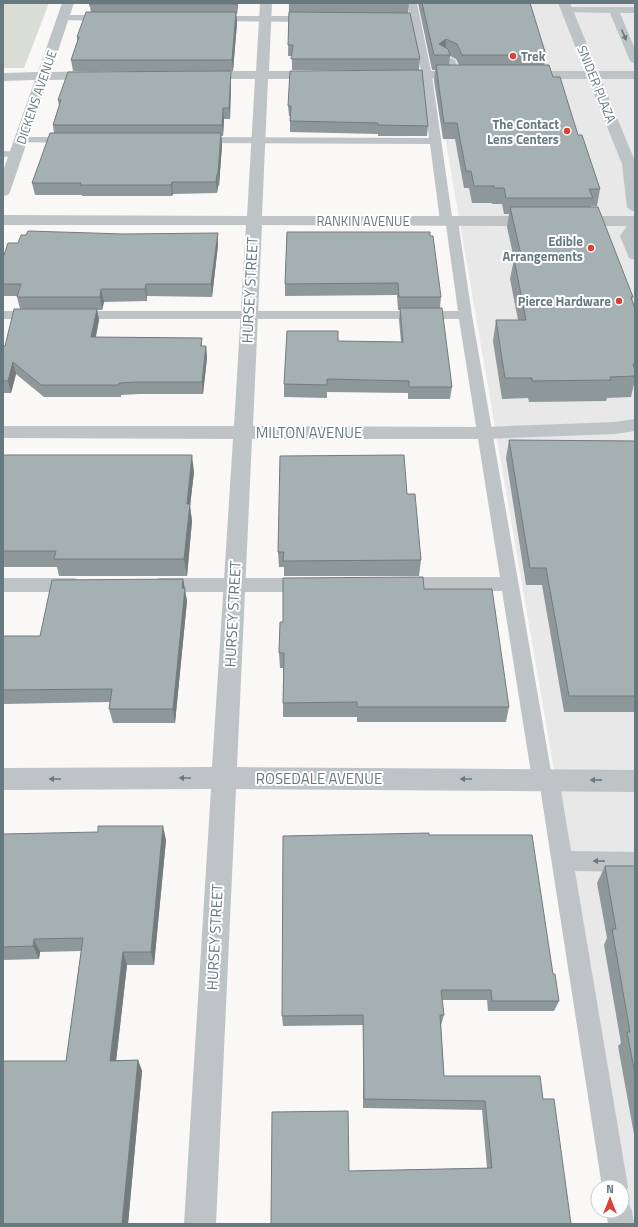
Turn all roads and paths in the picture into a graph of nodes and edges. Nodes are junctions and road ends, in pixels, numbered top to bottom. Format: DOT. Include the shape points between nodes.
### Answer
graph roads {
  1 [pos="68,3"];
  2 [pos="412,3"];
  3 [pos="566,6"];
  4 [pos="614,10"];
  5 [pos="635,10"];
  6 [pos="265,11"];
  7 [pos="63,18"];
  8 [pos="118,18"];
  9 [pos="202,19"];
  10 [pos="320,19"];
  11 [pos="444,58"];
  12 [pos="635,61"];
  13 [pos="107,75"];
  14 [pos="185,75"];
  15 [pos="262,75"];
  16 [pos="332,75"];
  17 [pos="380,75"];
  18 [pos="427,75"];
  19 [pos="456,75"];
  20 [pos="479,75"];
  21 [pos="510,75"];
  22 [pos="594,75"];
  23 [pos="635,75"];
  24 [pos="3,76"];
  25 [pos="43,76"];
  26 [pos="21,140"];
  27 [pos="81,140"];
  28 [pos="183,140"];
  29 [pos="259,140"];
  30 [pos="435,141"];
  31 [pos="10,154"];
  32 [pos="632,169"];
  33 [pos="3,192"];
  34 [pos="635,207"];
  35 [pos="3,220"];
  36 [pos="254,221"];
  37 [pos="449,221"];
  38 [pos="635,222"];
  39 [pos="635,225"];
  40 [pos="635,255"];
  41 [pos="3,315"];
  42 [pos="248,315"];
  43 [pos="465,315"];
  44 [pos="635,425"];
  45 [pos="615,428"];
  46 [pos="3,432"];
  47 [pos="243,432"];
  48 [pos="484,433"];
  49 [pos="635,433"];
  50 [pos="383,584"];
  51 [pos="509,584"];
  52 [pos="3,585"];
  53 [pos="88,585"];
  54 [pos="142,585"];
  55 [pos="234,585"];
  56 [pos="321,585"];
  57 [pos="224,778"];
  58 [pos="3,779"];
  59 [pos="546,779"];
  60 [pos="635,781"];
  61 [pos="562,861"];
  62 [pos="635,862"];
  63 [pos="614,1179"];
  64 [pos="200,1224"];
  1 -- 7 [label="street, DICKENS AVENUE"];
  2 -- 18 [label="lane" via="411,19 428,58"];
  3 -- 4 [label="lane"];
  3 -- 22 [label="street, SNIDER PLAZA"];
  4 -- 5 [label="lane"];
  4 -- 12 [label="lane, one-way"];
  6 -- 9 [label="lane"];
  6 -- 10 [label="lane"];
  6 -- 15 [label="street, HURSEY STREET"];
  7 -- 8 [label="lane"];
  7 -- 25 [label="street, DICKENS AVENUE"];
  11 -- 19 [label="lane" via="453,62"];
  13 -- 25 [label="street"];
  14 -- 15 [label="street"];
  15 -- 16 [label="street"];
  15 -- 29 [label="street, HURSEY STREET"];
  17 -- 18 [label="street"];
  18 -- 19 [label="street"];
  18 -- 30 [label="lane"];
  19 -- 20 [label="street"];
  21 -- 22 [label="street"];
  22 -- 23 [label="street"];
  22 -- 32 [label="street, SNIDER PLAZA"];
  24 -- 25 [label="street"];
  25 -- 26 [label="street, DICKENS AVENUE"];
  26 -- 27 [label="lane"];
  26 -- 31 [label="street, DICKENS AVENUE"];
  28 -- 29 [label="lane"];
  29 -- 30 [label="lane"];
  29 -- 36 [label="street, HURSEY STREET"];
  30 -- 37 [label="lane"];
  31 -- 33 [label="street, DICKENS AVENUE"];
  32 -- 34 [label="street, SNIDER PLAZA"];
  35 -- 36 [label="street, RANKIN AVENUE"];
  36 -- 37 [label="street, RANKIN AVENUE"];
  36 -- 42 [label="street, HURSEY STREET"];
  37 -- 38 [label="street, RANKIN AVENUE"];
  37 -- 43 [label="lane"];
  39 -- 40 [label="street" via="628,236"];
  41 -- 42 [label="lane"];
  42 -- 43 [label="lane"];
  42 -- 47 [label="street, HURSEY STREET"];
  43 -- 48 [label="lane"];
  44 -- 45 [label="street, MILTON AVENUE"];
  45 -- 48 [label="street, MILTON AVENUE"];
  45 -- 49 [label="street, MILTON AVENUE"];
  46 -- 47 [label="street, MILTON AVENUE"];
  47 -- 48 [label="street, MILTON AVENUE"];
  47 -- 55 [label="street, HURSEY STREET"];
  48 -- 51 [label="lane"];
  50 -- 51 [label="lane"];
  51 -- 59 [label="lane"];
  52 -- 53 [label="lane"];
  54 -- 55 [label="lane"];
  55 -- 56 [label="lane"];
  55 -- 57 [label="street, HURSEY STREET"];
  57 -- 58 [label="street, ROSEDALE AVENUE, one-way"];
  59 -- 57 [label="street, ROSEDALE AVENUE, one-way"];
  57 -- 64 [label="street, HURSEY STREET"];
  60 -- 59 [label="street, ROSEDALE AVENUE, one-way"];
  59 -- 61 [label="lane"];
  62 -- 61 [label="lane, one-way"];
  61 -- 63 [label="lane"];
}
